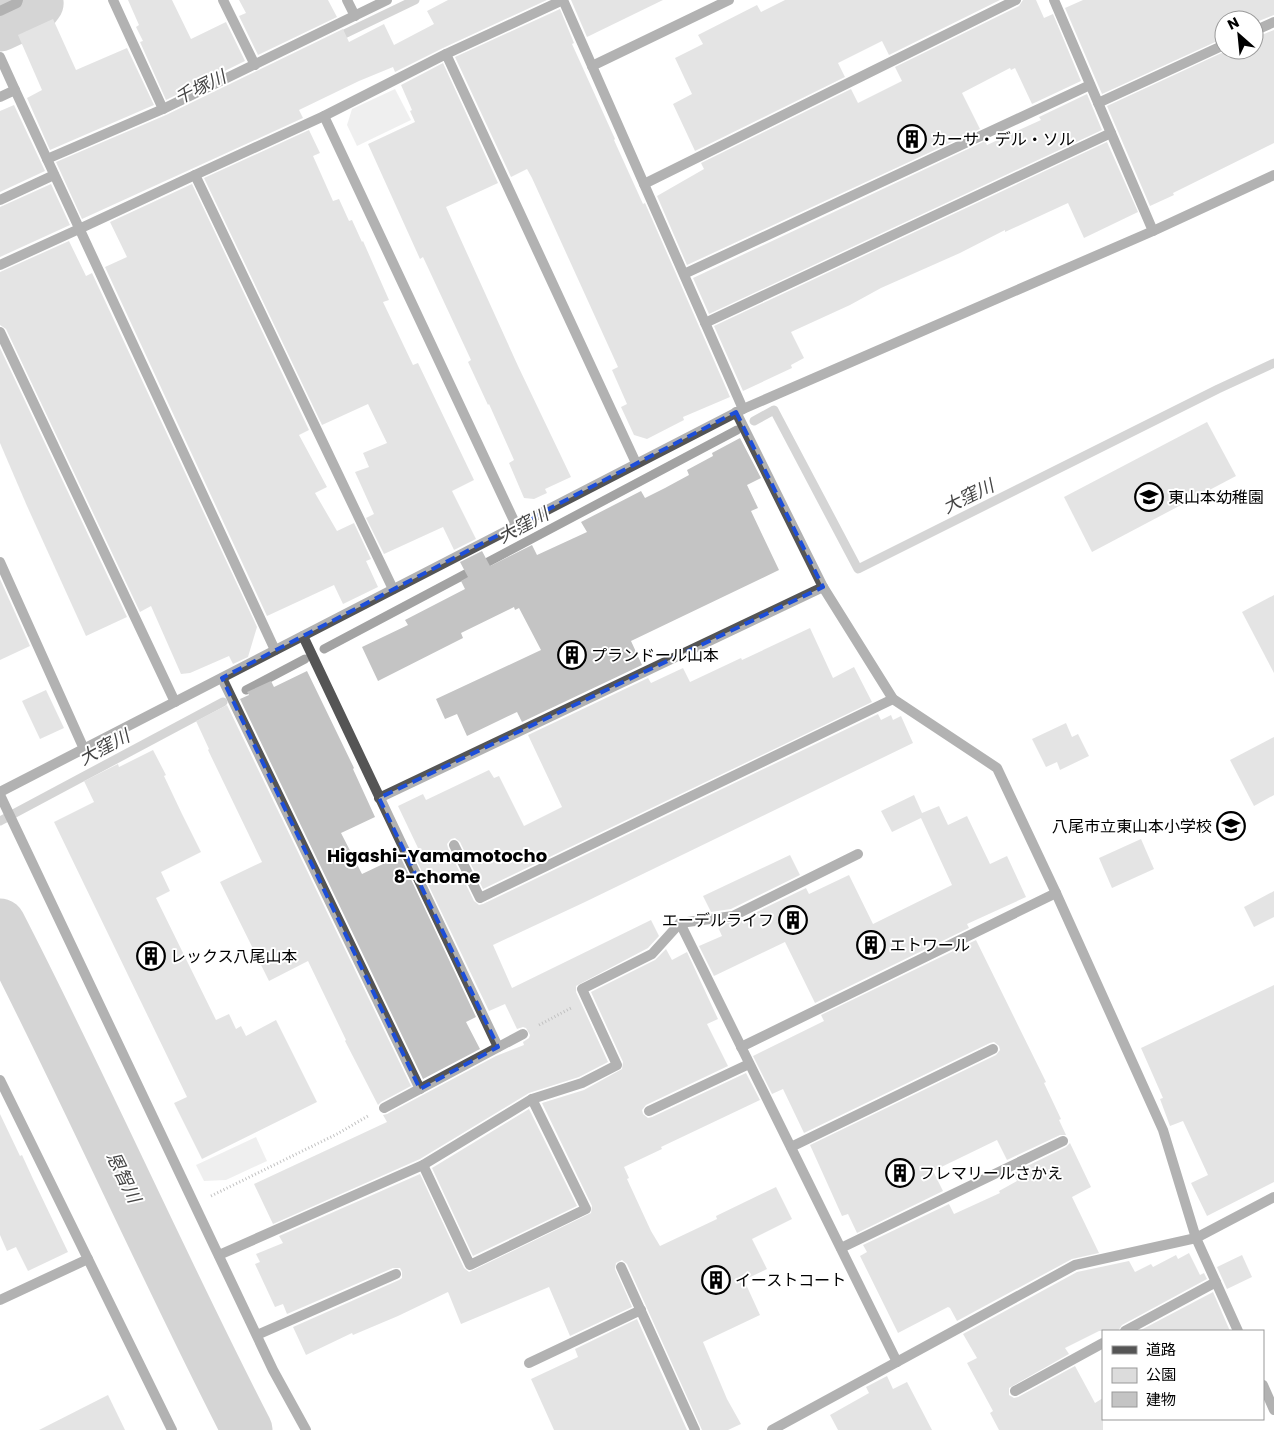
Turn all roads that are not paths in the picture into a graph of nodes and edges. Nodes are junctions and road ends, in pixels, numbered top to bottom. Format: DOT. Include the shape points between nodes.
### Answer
graph roads {
  1 [pos="18,0"];
  2 [pos="113,0"];
  3 [pos="223,0"];
  4 [pos="347,0"];
  5 [pos="387,0"];
  6 [pos="563,0"];
  7 [pos="729,0"];
  8 [pos="1016,0"];
  9 [pos="1054,0"];
  10 [pos="0,11"];
  11 [pos="355,16"];
  12 [pos="1214,50"];
  13 [pos="446,54"];
  14 [pos="0,57"];
  15 [pos="255,64"];
  16 [pos="592,66"];
  17 [pos="1090,85"];
  18 [pos="15,90"];
  19 [pos="0,97"];
  20 [pos="1098,103"];
  21 [pos="163,109"];
  22 [pos="324,116"];
  23 [pos="1111,133"];
  24 [pos="47,159"];
  25 [pos="1274,174"];
  26 [pos="54,175"];
  27 [pos="195,176"];
  28 [pos="644,184"];
  29 [pos="0,200"];
  30 [pos="79,229"];
  31 [pos="1153,231"];
  32 [pos="0,265"];
  33 [pos="684,274"];
  34 [pos="705,323"];
  35 [pos="0,332"];
  36 [pos="739,410"];
  37 [pos="636,463"];
  38 [pos="516,525"];
  39 [pos="0,562"];
  40 [pos="823,587"];
  41 [pos="393,589"];
  42 [pos="302,636"];
  43 [pos="275,650"];
  44 [pos="222,678"];
  45 [pos="893,699"];
  46 [pos="175,702"];
  47 [pos="84,749"];
  48 [pos="0,794"];
  49 [pos="379,798"];
  50 [pos="454,845"];
  51 [pos="858,854"];
  52 [pos="1056,893"];
  53 [pos="680,924"];
  54 [pos="523,1034"];
  55 [pos="498,1047"];
  56 [pos="741,1047"];
  57 [pos="993,1049"];
  58 [pos="750,1064"];
  59 [pos="0,1080"];
  60 [pos="420,1089"];
  61 [pos="532,1099"];
  62 [pos="384,1108"];
  63 [pos="649,1111"];
  64 [pos="1063,1141"];
  65 [pos="791,1147"];
  66 [pos="423,1165"];
  67 [pos="1274,1197"];
  68 [pos="1196,1238"];
  69 [pos="841,1248"];
  70 [pos="218,1255"];
  71 [pos="88,1259"];
  72 [pos="621,1267"];
  73 [pos="396,1274"];
  74 [pos="1216,1282"];
  75 [pos="1,1297"];
  76 [pos="641,1310"];
  77 [pos="1127,1330"];
  78 [pos="1238,1330"];
  79 [pos="257,1335"];
  80 [pos="1102,1344"];
  81 [pos="897,1362"];
  82 [pos="529,1364"];
  83 [pos="1264,1387"];
  84 [pos="1015,1391"];
  85 [pos="1274,1410"];
  86 [pos="172,1430"];
  87 [pos="306,1430"];
  88 [pos="695,1430"];
  89 [pos="772,1430"];
  1 -- 10 [label="street"];
  2 -- 21 [label="street"];
  3 -- 15 [label="street"];
  4 -- 11 [label="street"];
  5 -- 11 [label="street"];
  6 -- 13 [label="street"];
  6 -- 16 [label="street"];
  7 -- 16 [label="street"];
  8 -- 28 [label="street"];
  9 -- 17 [label="street"];
  11 -- 15 [label="street"];
  12 -- 20 [label="street"];
  13 -- 22 [label="street"];
  13 -- 37 [label="street"];
  14 -- 18 [label="street"];
  15 -- 21 [label="street"];
  16 -- 28 [label="street"];
  17 -- 20 [label="street"];
  17 -- 33 [label="street"];
  18 -- 19 [label="street"];
  18 -- 24 [label="street"];
  20 -- 23 [label="street"];
  21 -- 24 [label="street"];
  22 -- 27 [label="street"];
  22 -- 38 [label="street"];
  23 -- 31 [label="street"];
  23 -- 34 [label="street"];
  24 -- 26 [label="street"];
  25 -- 31 [label="street"];
  26 -- 29 [label="street"];
  26 -- 30 [label="street"];
  27 -- 30 [label="street"];
  27 -- 41 [label="street"];
  28 -- 33 [label="street"];
  30 -- 32 [label="street"];
  30 -- 43 [label="street"];
  31 -- 36 [label="street"];
  33 -- 34 [label="street"];
  34 -- 36 [label="street"];
  35 -- 46 [label="street"];
  36 -- 37 [label="street"];
  36 -- 40 [label="street"];
  37 -- 38 [label="street"];
  38 -- 41 [label="street"];
  39 -- 47 [label="street"];
  40 -- 45 [label="street"];
  40 -- 49 [label="street"];
  41 -- 42 [label="street"];
  42 -- 43 [label="street"];
  42 -- 49 [label="street"];
  43 -- 44 [label="street"];
  44 -- 46 [label="street"];
  44 -- 60 [label="street"];
  45 -- 50 [label="street" via="480,898"];
  45 -- 52 [label="street" via="997,768"];
  46 -- 47 [label="street"];
  47 -- 48 [label="street"];
  48 -- 70 [label="street"];
  49 -- 55 [label="street"];
  51 -- 53 [label="street" via="733,916"];
  52 -- 56 [label="street"];
  52 -- 68 [label="street" via="1163,1130"];
  53 -- 56 [label="street"];
  53 -- 61 [label="street" via="652,954 582,989 618,1065 582,1083"];
  54 -- 55 [label="street"];
  55 -- 60 [label="street"];
  56 -- 58 [label="street"];
  57 -- 65 [label="street"];
  58 -- 63 [label="street"];
  58 -- 65 [label="street"];
  59 -- 71 [label="street"];
  60 -- 62 [label="street"];
  61 -- 66 [label="street"];
  61 -- 66 [label="street" via="586,1209 470,1265"];
  64 -- 69 [label="street"];
  65 -- 69 [label="street"];
  66 -- 70 [label="street"];
  67 -- 68 [label="street"];
  68 -- 74 [label="street"];
  68 -- 81 [label="street" via="1075,1265"];
  69 -- 81 [label="street"];
  70 -- 79 [label="street"];
  71 -- 75 [label="street"];
  71 -- 86 [label="street"];
  72 -- 76 [label="street"];
  73 -- 79 [label="street"];
  74 -- 77 [label="street"];
  74 -- 78 [label="street"];
  76 -- 82 [label="street"];
  76 -- 88 [label="street"];
  79 -- 87 [label="street"];
  80 -- 84 [label="street"];
  81 -- 89 [label="street"];
  83 -- 85 [label="street"];
}
